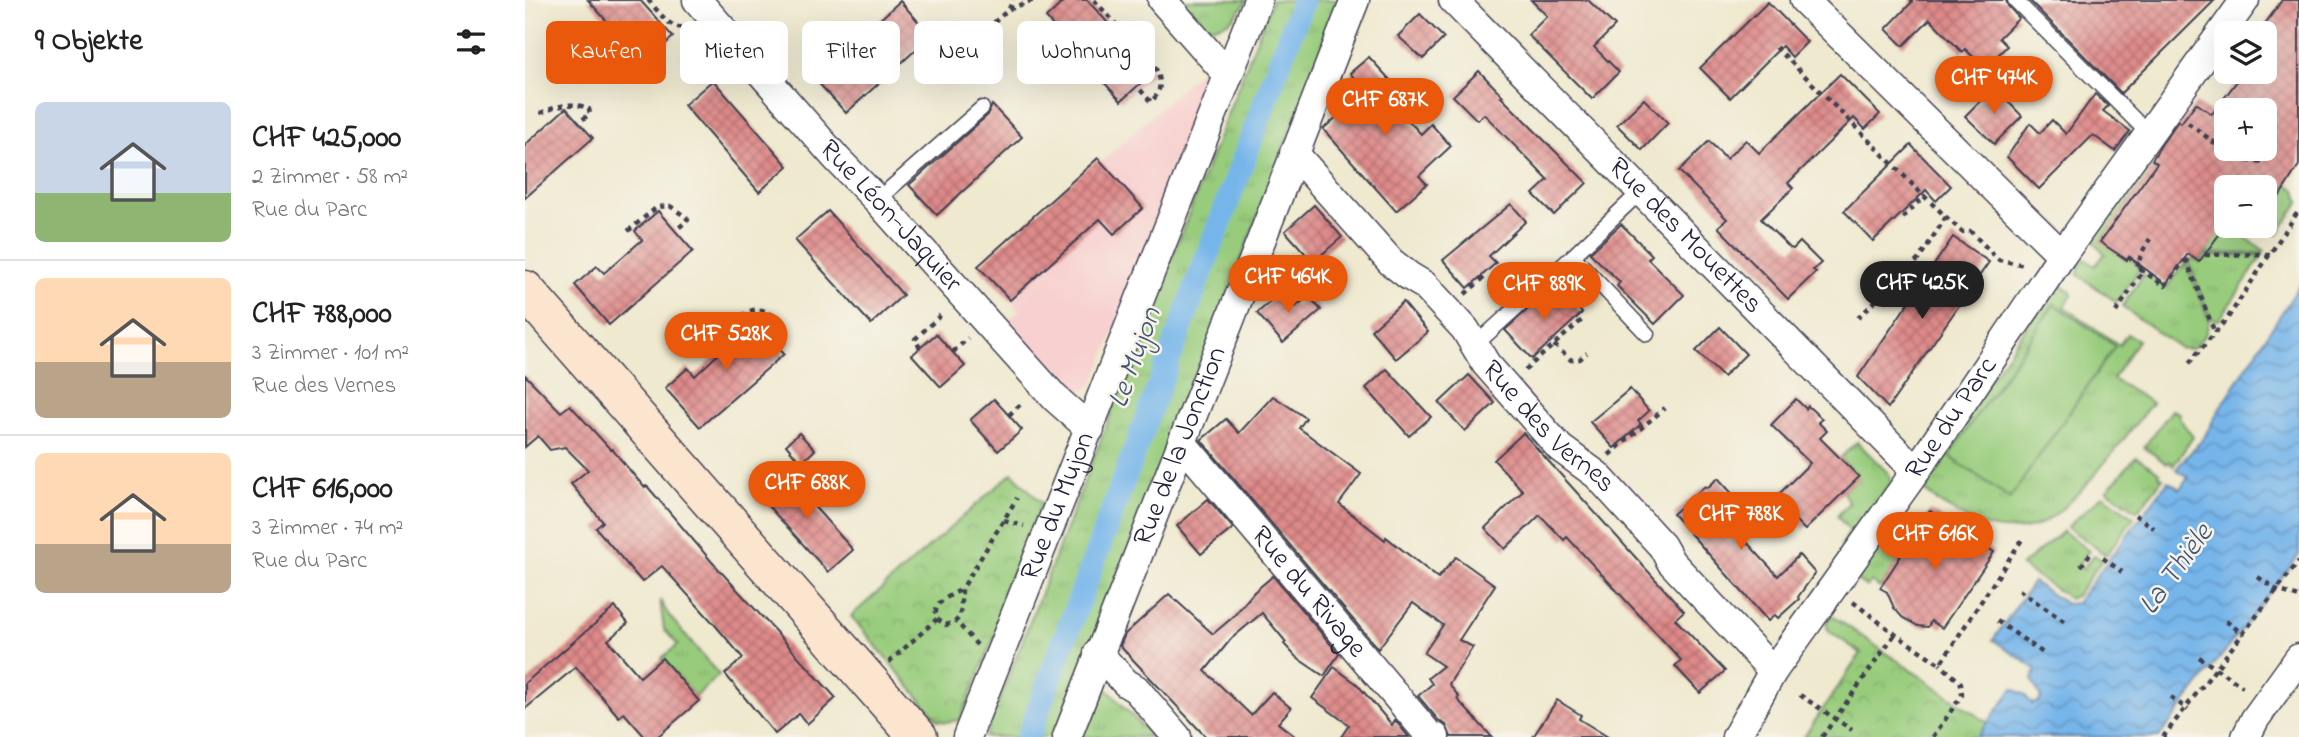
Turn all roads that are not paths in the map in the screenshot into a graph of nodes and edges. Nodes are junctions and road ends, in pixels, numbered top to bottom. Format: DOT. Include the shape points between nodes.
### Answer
graph roads {
  1 [pos="697,0"];
  2 [pos="1163,0"];
  3 [pos="1258,0"];
  4 [pos="1355,0"];
  5 [pos="1453,0"];
  6 [pos="1804,0"];
  7 [pos="2015,0"];
  8 [pos="2245,0"];
  9 [pos="1228,75"];
  10 [pos="982,108"];
  11 [pos="2149,134"];
  12 [pos="1294,153"];
  13 [pos="1640,191"];
  14 [pos="877,200"];
  15 [pos="2062,255"];
  16 [pos="1573,256"];
  17 [pos="525,290"];
  18 [pos="1647,334"];
  19 [pos="1474,346"];
  20 [pos="1090,429"];
  21 [pos="1183,444"];
  22 [pos="1916,471"];
  23 [pos="1098,653"];
  24 [pos="2299,658"];
  25 [pos="1773,671"];
  26 [pos="918,737"];
  27 [pos="968,737"];
  28 [pos="1067,737"];
  29 [pos="1177,737"];
  30 [pos="1435,737"];
  31 [pos="1736,737"];
  32 [pos="2246,737"];
  1 -- 14 [label="street, Rue Léon-Jaquier"];
  2 -- 9 [label="street"];
  3 -- 9 [label="street, Rue du Mujon"];
  4 -- 12 [label="street, Rue de la Jonction"];
  5 -- 13 [label="street, Rue des Mouettes"];
  6 -- 15 [label="street"];
  7 -- 11 [label="lane"];
  8 -- 11 [label="street, Rue du Parc"];
  9 -- 20 [label="street, Rue du Mujon"];
  10 -- 14 [label="lane"];
  11 -- 15 [label="street, Rue du Parc"];
  12 -- 19 [label="street, Rue des Vernes" via="1391,261 1424,285 1465,329"];
  12 -- 21 [label="street, Rue de la Jonction"];
  13 -- 16 [label="lane"];
  13 -- 22 [label="street, Rue des Mouettes"];
  14 -- 20 [label="street, Rue Léon-Jaquier" via="1055,398"];
  15 -- 22 [label="street, Rue du Parc"];
  16 -- 18 [label="lane"];
  16 -- 19 [label="lane"];
  17 -- 26 [label="street"];
  19 -- 25 [label="street, Rue des Vernes" via="1560,448 1597,475"];
  20 -- 27 [label="street, Rue du Mujon"];
  21 -- 23 [label="street, Rue de la Jonction"];
  21 -- 30 [label="street, Rue du Rivage"];
  22 -- 25 [label="street, Rue du Parc"];
  23 -- 28 [label="street, Rue de la Jonction"];
  23 -- 29 [label="street"];
  24 -- 32 [label="street"];
  25 -- 31 [label="street, Rue du Parc"];
}
